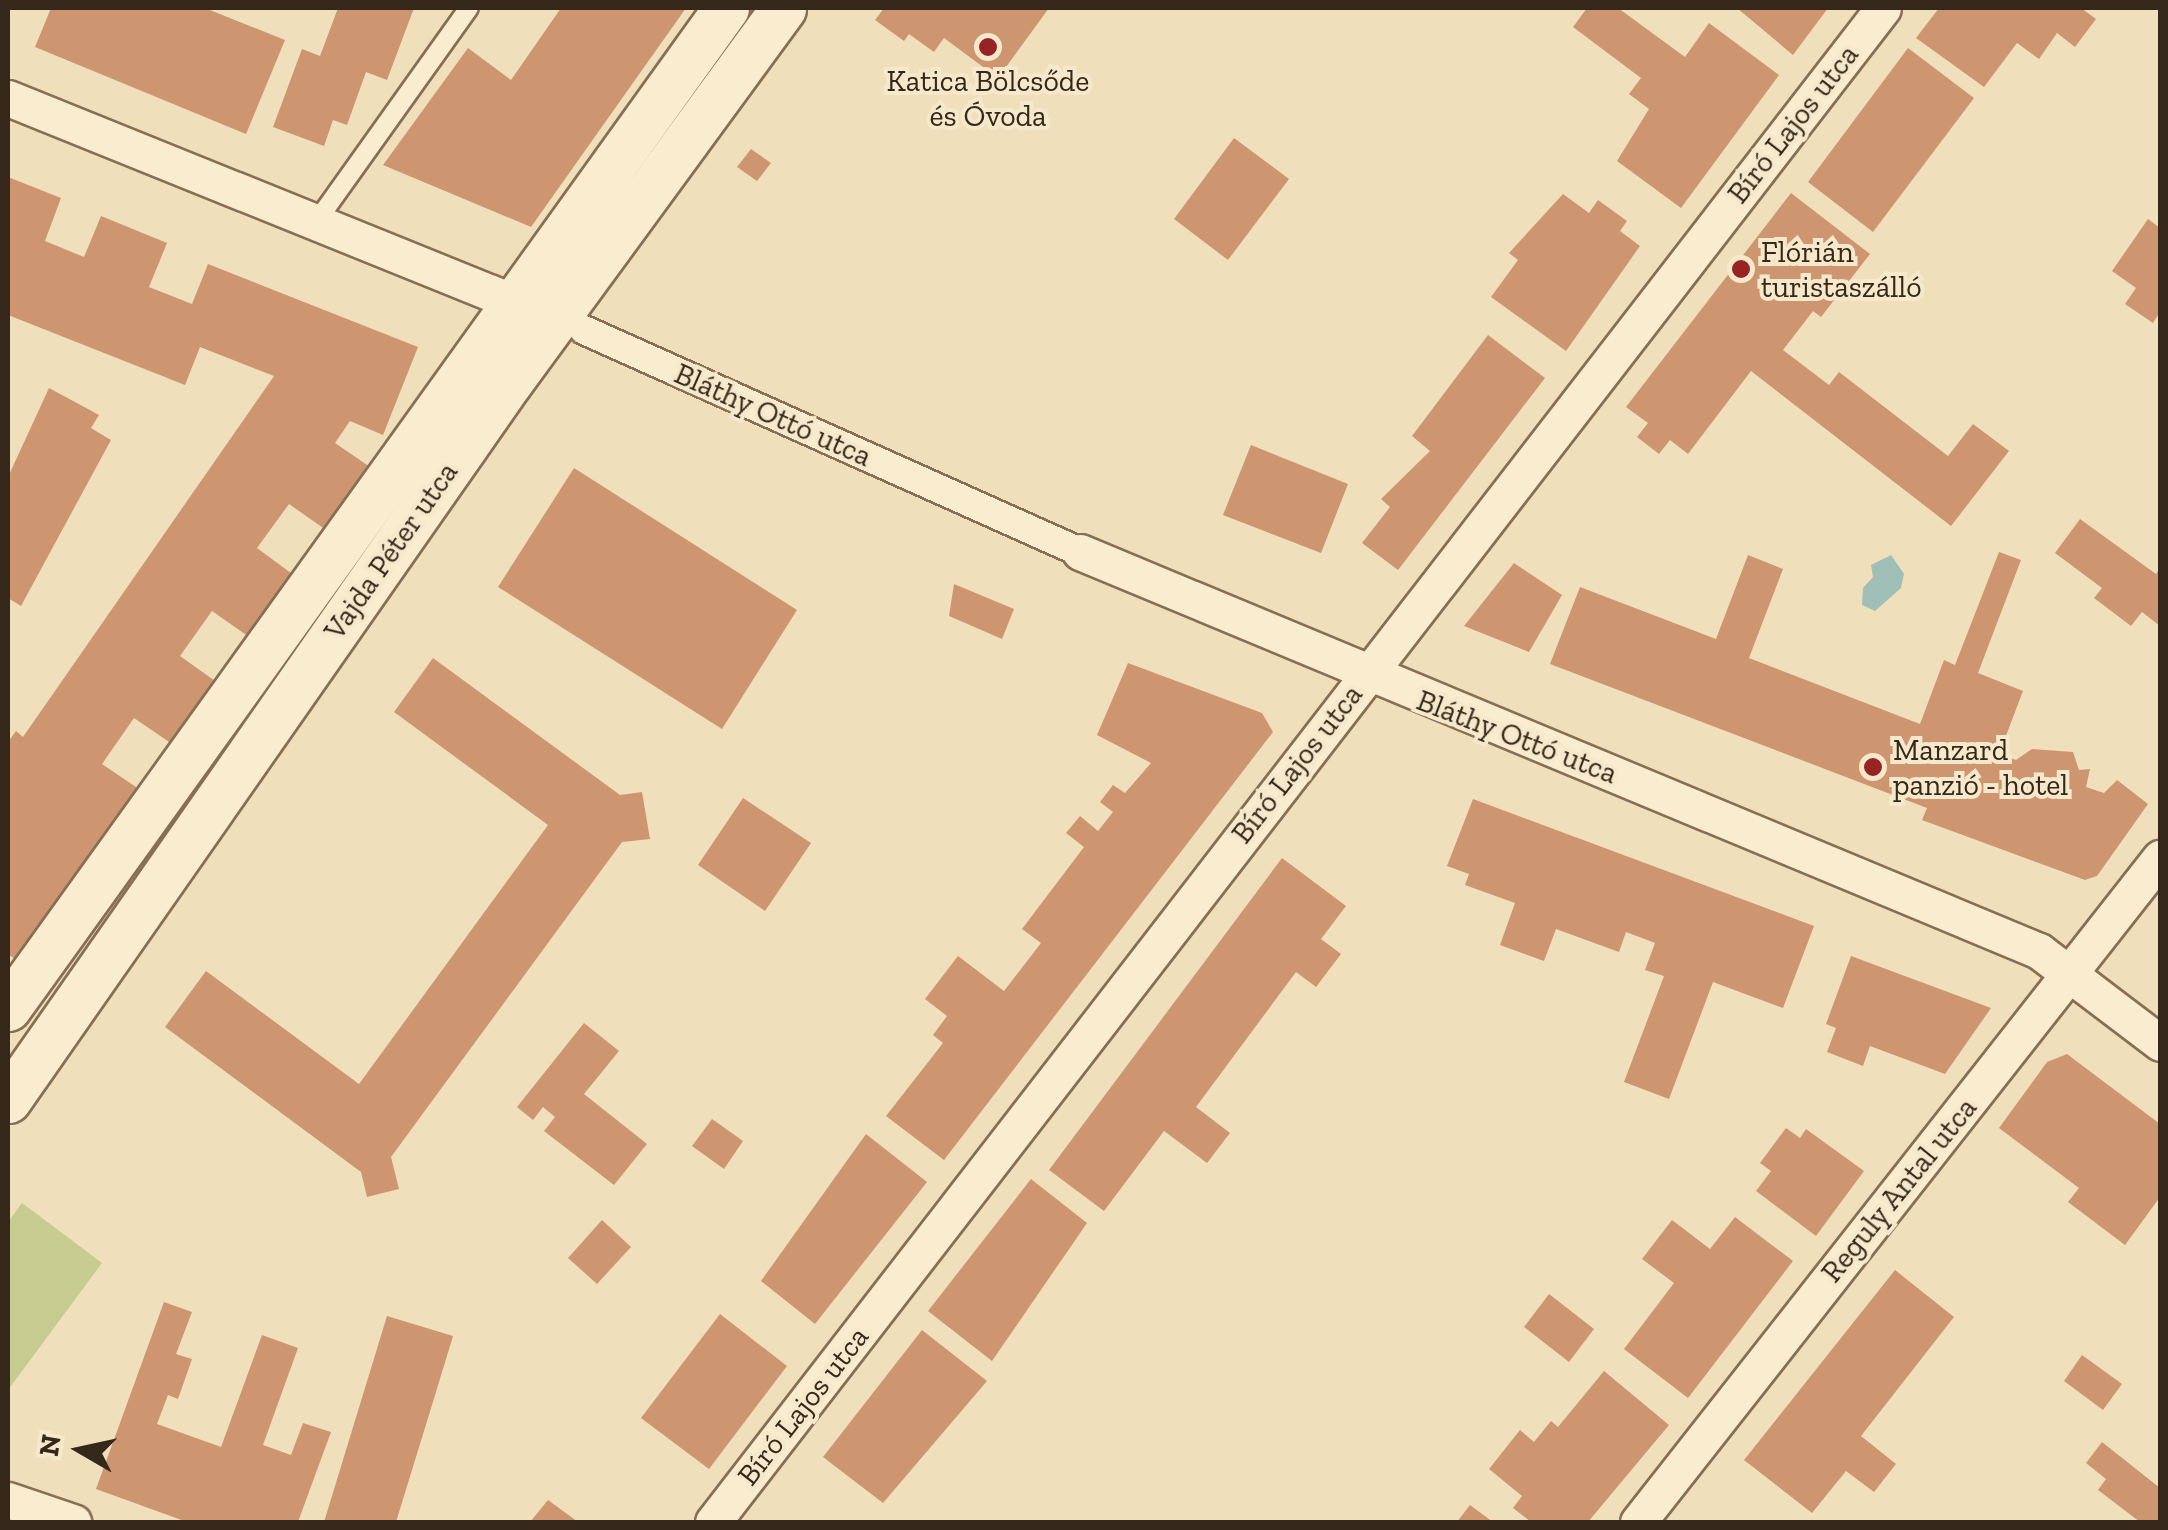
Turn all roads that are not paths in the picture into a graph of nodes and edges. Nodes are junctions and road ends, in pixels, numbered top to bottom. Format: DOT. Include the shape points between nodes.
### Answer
graph roads {
  1 [pos="470,8"];
  2 [pos="726,8"];
  3 [pos="783,8"];
  4 [pos="1883,8"];
  5 [pos="8,98"];
  6 [pos="319,218"];
  7 [pos="552,317"];
  8 [pos="1080,552"];
  9 [pos="1365,677"];
  10 [pos="2160,858"];
  11 [pos="2070,976"];
  12 [pos="8,1008"];
  13 [pos="2160,1043"];
  14 [pos="8,1100"];
  15 [pos="8,1500"];
  16 [pos="73,1522"];
  17 [pos="713,1522"];
  18 [pos="1638,1522"];
  1 -- 6 [label="lane"];
  2 -- 7 [label="street, Vajda Péter utca"];
  3 -- 7 [label="street, Vajda Péter utca"];
  4 -- 9 [label="street, Bíró Lajos utca"];
  5 -- 6 [label="street, Bláthy Ottó utca"];
  6 -- 7 [label="street, Bláthy Ottó utca"];
  7 -- 8 [label="street, Bláthy Ottó utca"];
  7 -- 12 [label="street, Vajda Péter utca"];
  7 -- 14 [label="street, Vajda Péter utca"];
  8 -- 9 [label="street, Bláthy Ottó utca"];
  9 -- 11 [label="street, Bláthy Ottó utca" via="2039,951"];
  9 -- 17 [label="street, Bíró Lajos utca"];
  10 -- 11 [label="street, Reguly Antal utca"];
  11 -- 13 [label="street, Bláthy Ottó utca"];
  11 -- 18 [label="street, Reguly Antal utca"];
  15 -- 16 [label="street"];
}
